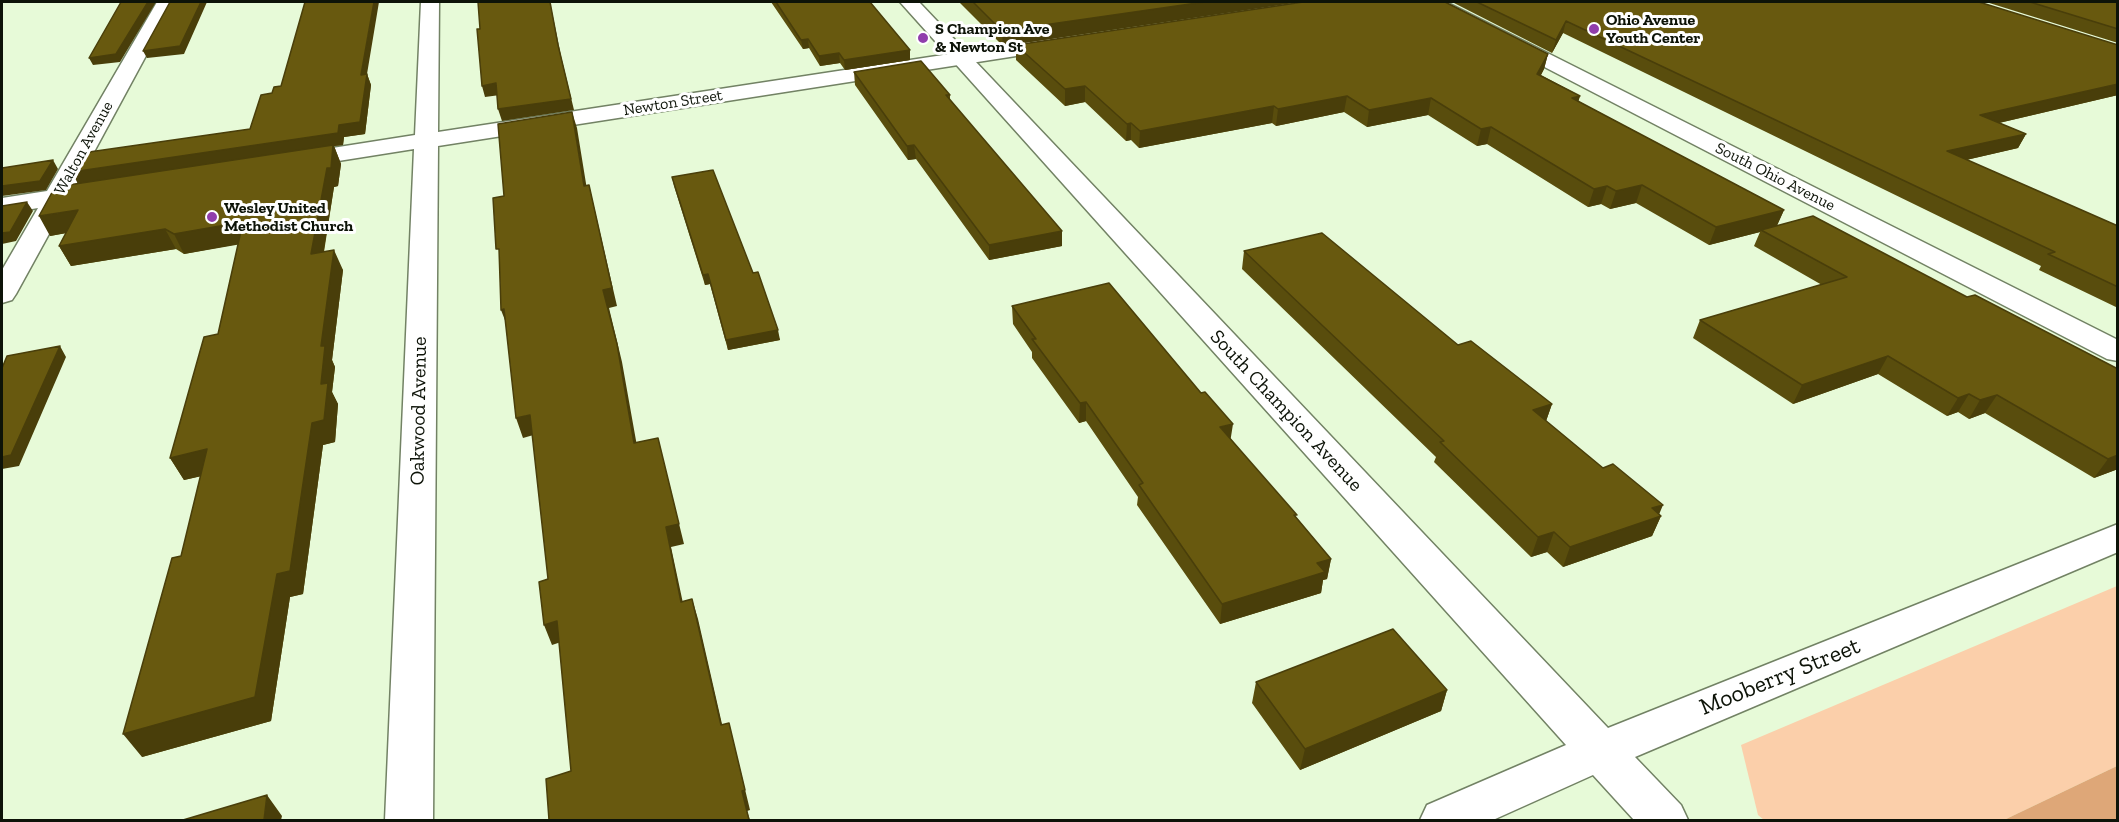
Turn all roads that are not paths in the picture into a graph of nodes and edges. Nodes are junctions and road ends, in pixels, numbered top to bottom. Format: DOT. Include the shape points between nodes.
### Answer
graph roads {
  1 [pos="166,2"];
  2 [pos="430,2"];
  3 [pos="909,2"];
  4 [pos="1433,2"];
  5 [pos="1086,39"];
  6 [pos="962,58"];
  7 [pos="426,141"];
  8 [pos="268,165"];
  9 [pos="115,188"];
  10 [pos="56,197"];
  11 [pos="2,206"];
  12 [pos="2,294"];
  13 [pos="2118,352"];
  14 [pos="2118,537"];
  15 [pos="1600,752"];
  16 [pos="409,820"];
  17 [pos="1444,820"];
  18 [pos="1664,820"];
  1 -- 10 [label="street, Walton Avenue"];
  2 -- 7 [label="street, Oakwood Avenue"];
  3 -- 6 [label="street, South Champion Avenue"];
  4 -- 13 [label="street, South Ohio Avenue"];
  5 -- 6 [label="street, Newton Street"];
  6 -- 7 [label="street, Newton Street"];
  6 -- 15 [label="street, South Champion Avenue"];
  7 -- 8 [label="street, Newton Street"];
  7 -- 16 [label="street, Oakwood Avenue"];
  9 -- 10 [label="street"];
  10 -- 11 [label="street"];
  10 -- 12 [label="street, Walton Avenue"];
  14 -- 15 [label="street, Mooberry Street"];
  15 -- 17 [label="street, Mooberry Street"];
  15 -- 18 [label="street, South Champion Avenue"];
}
